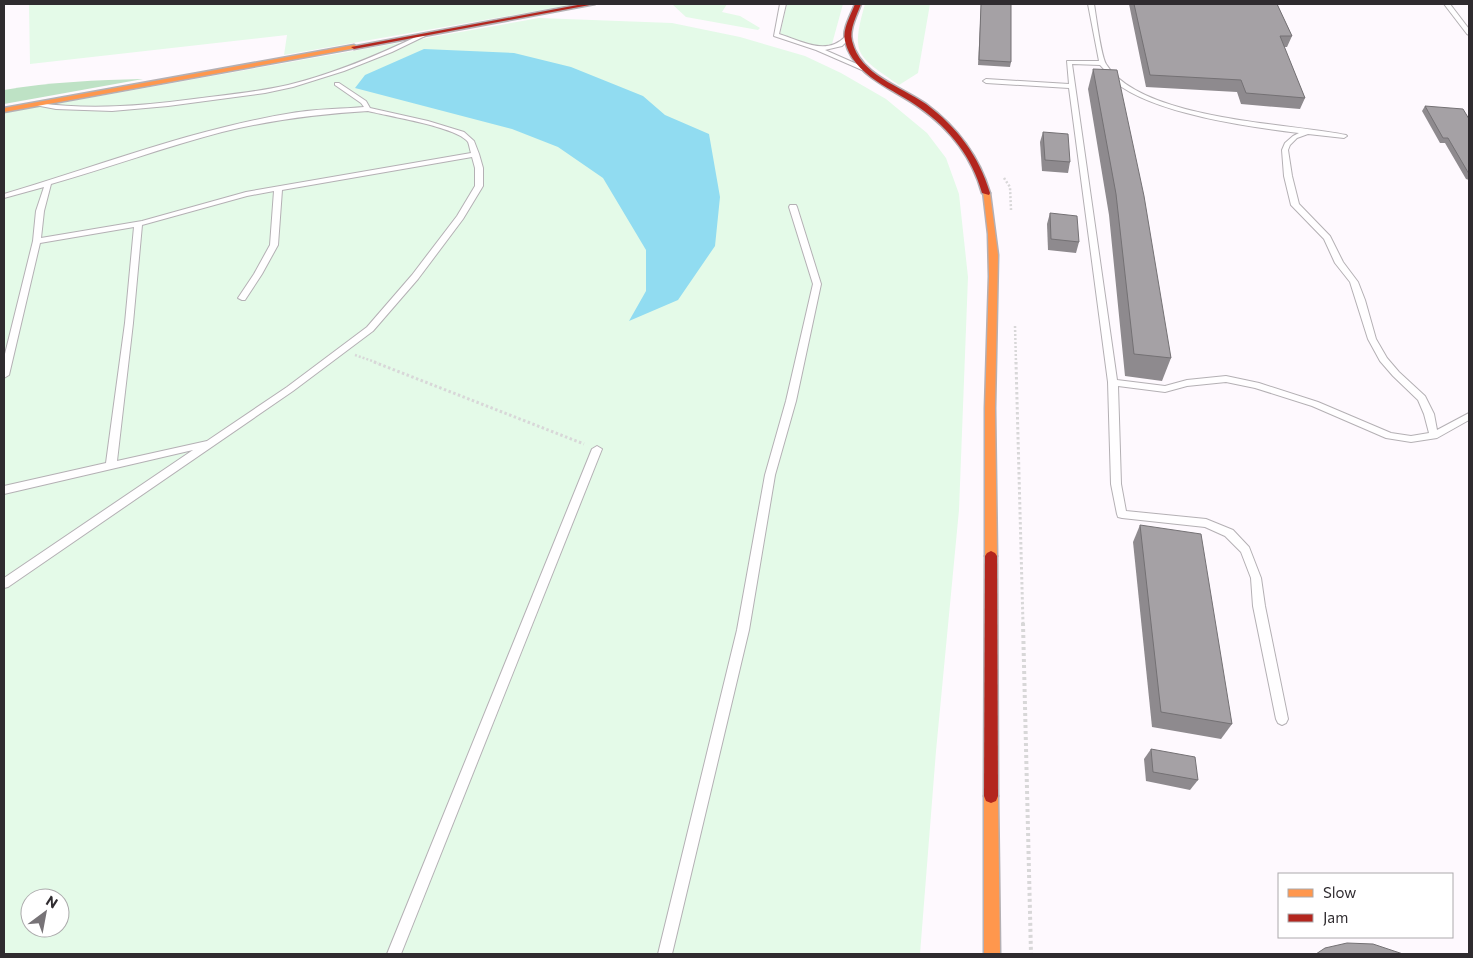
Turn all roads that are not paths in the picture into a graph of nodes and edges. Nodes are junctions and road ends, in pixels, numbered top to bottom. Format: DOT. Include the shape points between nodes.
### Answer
graph roads {
  1 [pos="592,4"];
  2 [pos="783,4"];
  3 [pos="858,4"];
  4 [pos="1092,4"];
  5 [pos="1447,4"];
  6 [pos="1469,33"];
  7 [pos="428,34"];
  8 [pos="847,38"];
  9 [pos="818,49"];
  10 [pos="1102,63"];
  11 [pos="864,69"];
  12 [pos="986,80"];
  13 [pos="337,84"];
  14 [pos="1072,86"];
  15 [pos="36,104"];
  16 [pos="4,110"];
  17 [pos="368,110"];
  18 [pos="1307,132"];
  19 [pos="1344,136"];
  20 [pos="476,154"];
  21 [pos="48,184"];
  22 [pos="278,189"];
  23 [pos="4,196"];
  24 [pos="793,207"];
  25 [pos="138,224"];
  26 [pos="37,241"];
  27 [pos="242,298"];
  28 [pos="4,375"];
  29 [pos="1113,382"];
  30 [pos="1469,416"];
  31 [pos="1434,436"];
  32 [pos="211,443"];
  33 [pos="597,449"];
  34 [pos="111,466"];
  35 [pos="4,490"];
  36 [pos="4,584"];
  37 [pos="1282,719"];
  38 [pos="394,954"];
  39 [pos="666,954"];
  40 [pos="992,954"];
  1 -- 7 [label="main road"];
  2 -- 9 [label="lane" via="776,35"];
  3 -- 8 [label="main road"];
  4 -- 10 [label="lane"];
  5 -- 6 [label="lane"];
  7 -- 15 [label="main road"];
  7 -- 15 [label="lane" via="324,77 249,94 147,107 58,108"];
  8 -- 9 [label="lane" via="840,45"];
  8 -- 11 [label="main road"];
  9 -- 11 [label="lane"];
  10 -- 14 [label="lane" via="1069,62"];
  10 -- 18 [label="lane" via="1113,79 1161,102 1242,124"];
  11 -- 40 [label="main road" via="949,126 968,152 984,183 991,214"];
  12 -- 14 [label="lane"];
  13 -- 17 [label="lane" via="364,102"];
  14 -- 29 [label="lane"];
  15 -- 16 [label="main road"];
  17 -- 20 [label="lane" via="462,133 472,141"];
  17 -- 21 [label="lane" via="293,115 221,130"];
  18 -- 19 [label="lane"];
  18 -- 31 [label="lane" via="1295,137 1285,150 1295,204 1327,238 1354,282 1372,339 1383,359 1422,398"];
  20 -- 22 [label="lane"];
  20 -- 32 [label="lane" via="479,186 465,210 370,329"];
  21 -- 23 [label="lane"];
  21 -- 26 [label="lane" via="40,211"];
  22 -- 25 [label="lane" via="246,194"];
  22 -- 27 [label="lane" via="274,245"];
  24 -- 39 [label="lane" via="817,284 791,401 770,475 743,630"];
  25 -- 26 [label="lane"];
  25 -- 34 [label="lane"];
  26 -- 28 [label="lane"];
  29 -- 31 [label="lane" via="1165,388 1226,379 1293,396 1389,436 1411,439"];
  29 -- 37 [label="lane" via="1116,484 1122,514 1206,523 1229,533 1245,550 1256,578"];
  30 -- 31 [label="lane"];
  32 -- 34 [label="lane"];
  32 -- 36 [label="lane"];
  33 -- 38 [label="lane"];
  34 -- 35 [label="lane"];
}
